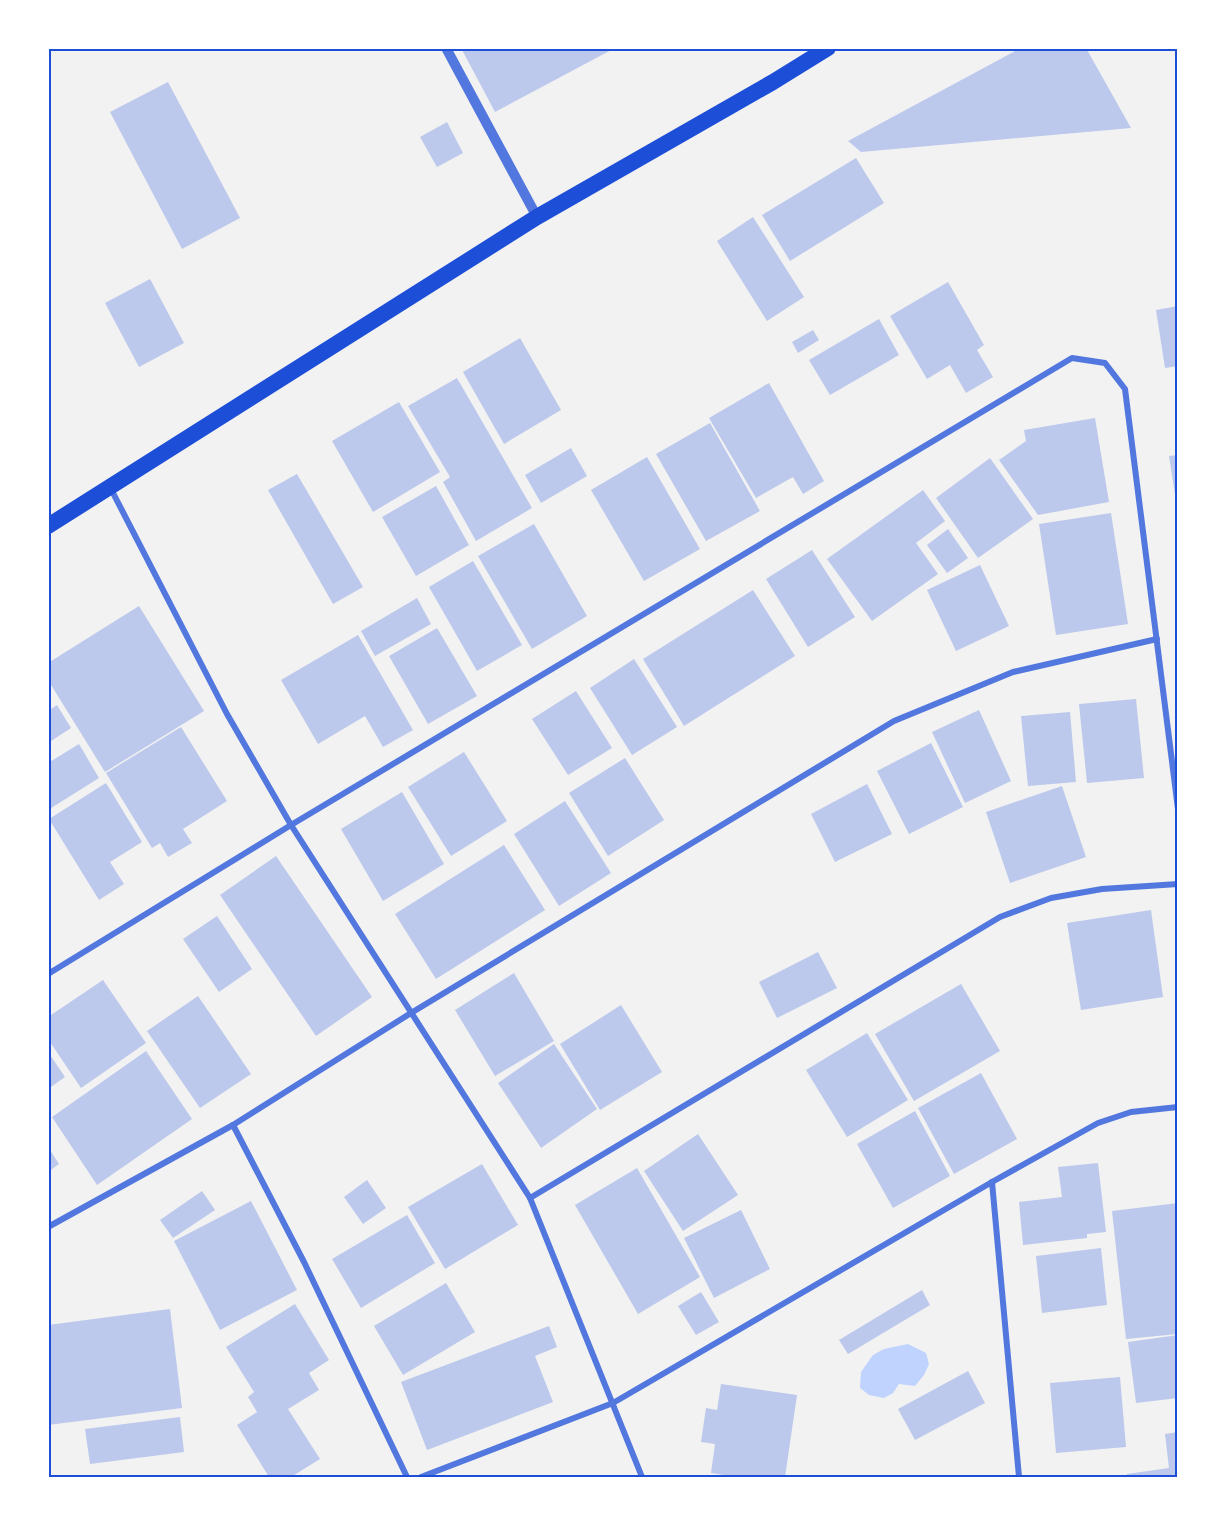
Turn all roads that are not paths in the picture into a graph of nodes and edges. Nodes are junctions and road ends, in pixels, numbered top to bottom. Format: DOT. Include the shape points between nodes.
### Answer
graph roads {
  1 [pos="446,48"];
  2 [pos="828,48"];
  3 [pos="537,217"];
  4 [pos="110,488"];
  5 [pos="48,526"];
  6 [pos="1157,639"];
  7 [pos="1178,810"];
  8 [pos="291,825"];
  9 [pos="1178,884"];
  10 [pos="48,974"];
  11 [pos="411,1013"];
  12 [pos="1178,1107"];
  13 [pos="233,1125"];
  14 [pos="992,1182"];
  15 [pos="530,1198"];
  16 [pos="48,1227"];
  17 [pos="613,1403"];
  18 [pos="407,1477"];
  19 [pos="421,1477"];
  20 [pos="642,1477"];
  21 [pos="1019,1477"];
  1 -- 3 [label="street"];
  2 -- 3 [label="highway"];
  3 -- 4 [label="highway"];
  4 -- 5 [label="highway"];
  4 -- 8 [label="street" via="226,714"];
  6 -- 7 [label="street"];
  6 -- 8 [label="street" via="1125,389 1105,363 1072,358"];
  6 -- 11 [label="street" via="1013,672 894,722"];
  8 -- 10 [label="street"];
  8 -- 11 [label="street"];
  9 -- 15 [label="street" via="1102,889 1051,898 1000,917"];
  11 -- 13 [label="street"];
  11 -- 15 [label="street"];
  12 -- 14 [label="street" via="1131,1112 1098,1123"];
  13 -- 16 [label="street"];
  13 -- 18 [label="street"];
  14 -- 17 [label="street"];
  14 -- 21 [label="street"];
  15 -- 17 [label="street"];
  17 -- 19 [label="street"];
  17 -- 20 [label="street"];
}
